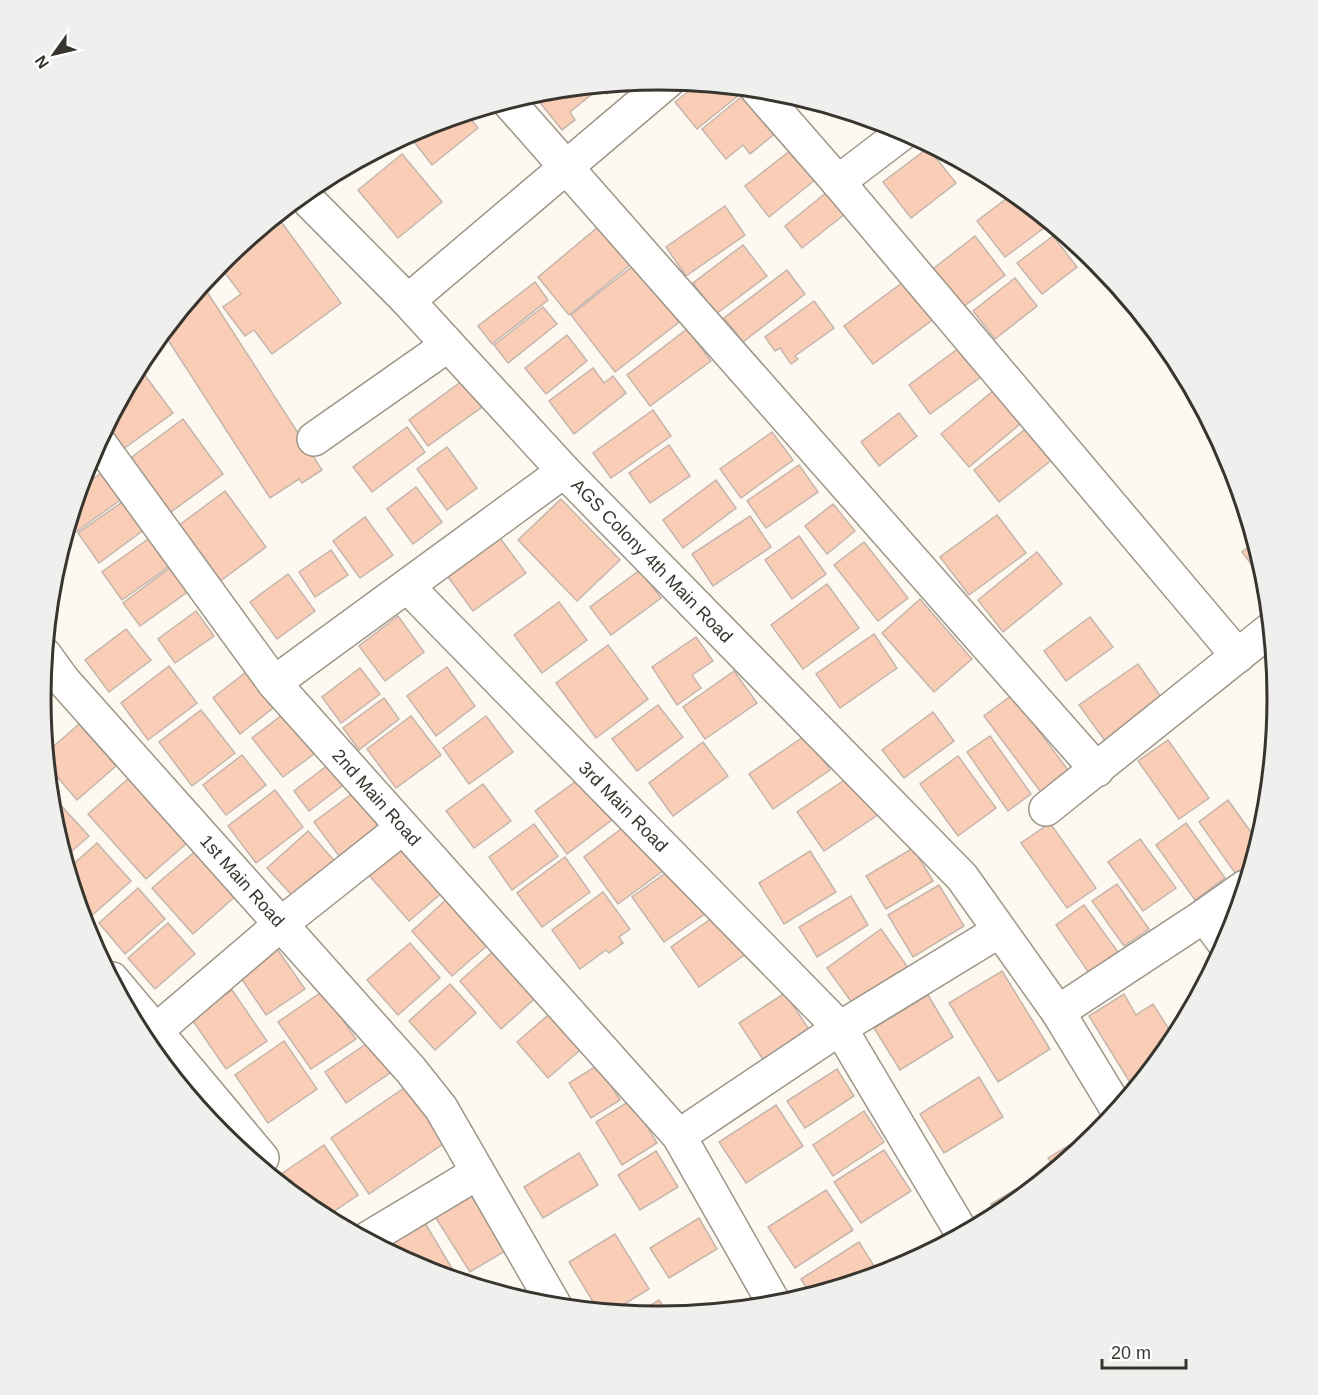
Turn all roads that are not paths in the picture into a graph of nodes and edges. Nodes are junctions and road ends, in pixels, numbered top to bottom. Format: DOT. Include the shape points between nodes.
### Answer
graph roads {
  1 [pos="658,89"];
  2 [pos="765,99"];
  3 [pos="513,107"];
  4 [pos="896,138"];
  5 [pos="566,168"];
  6 [pos="838,182"];
  7 [pos="309,201"];
  8 [pos="408,301"];
  9 [pos="448,345"];
  10 [pos="314,439"];
  11 [pos="104,450"];
  12 [pos="564,471"];
  13 [pos="407,586"];
  14 [pos="1264,635"];
  15 [pos="1238,656"];
  16 [pos="52,664"];
  17 [pos="274,683"];
  18 [pos="1097,770"];
  19 [pos="1046,809"];
  20 [pos="402,828"];
  21 [pos="1234,894"];
  22 [pos="1204,916"];
  23 [pos="282,924"];
  24 [pos="999,930"];
  25 [pos="1218,935"];
  26 [pos="1058,1012"];
  27 [pos="840,1028"];
  28 [pos="152,1034"];
  29 [pos="168,1056"];
  30 [pos="1113,1102"];
  31 [pos="679,1136"];
  32 [pos="262,1158"];
  33 [pos="477,1173"];
  34 [pos="958,1227"];
  35 [pos="374,1235"];
  36 [pos="549,1295"];
  37 [pos="769,1295"];
  1 -- 5 [label="street"];
  2 -- 6 [label="street"];
  3 -- 5 [label="street"];
  4 -- 6 [label="street"];
  5 -- 8 [label="street"];
  5 -- 18 [label="street"];
  6 -- 15 [label="street"];
  7 -- 8 [label="street, AGS Colony 4th Main Road"];
  8 -- 9 [label="street, AGS Colony 4th Main Road"];
  9 -- 10 [label="street"];
  9 -- 12 [label="street, AGS Colony 4th Main Road"];
  11 -- 17 [label="street, 2nd Main Road"];
  12 -- 13 [label="street"];
  12 -- 24 [label="street, AGS Colony 4th Main Road" via="962,877"];
  13 -- 17 [label="street"];
  13 -- 27 [label="street, 3rd Main Road"];
  14 -- 15 [label="street"];
  15 -- 18 [label="street"];
  16 -- 23 [label="street, 1st Main Road"];
  17 -- 20 [label="street, 2nd Main Road"];
  18 -- 19 [label="street"];
  20 -- 23 [label="street"];
  20 -- 31 [label="street, 2nd Main Road"];
  21 -- 22 [label="street"];
  22 -- 25 [label="street"];
  22 -- 26 [label="street"];
  23 -- 28 [label="street"];
  23 -- 33 [label="street, 1st Main Road" via="441,1108"];
  24 -- 26 [label="street, AGS Colony 4th Main Road"];
  24 -- 27 [label="street"];
  26 -- 30 [label="street, AGS Colony 4th Main Road"];
  27 -- 31 [label="street"];
  27 -- 34 [label="street, 3rd Main Road"];
  29 -- 32 [label="street"];
  31 -- 37 [label="street, 2nd Main Road"];
  33 -- 35 [label="street"];
  33 -- 36 [label="street, 1st Main Road"];
}
